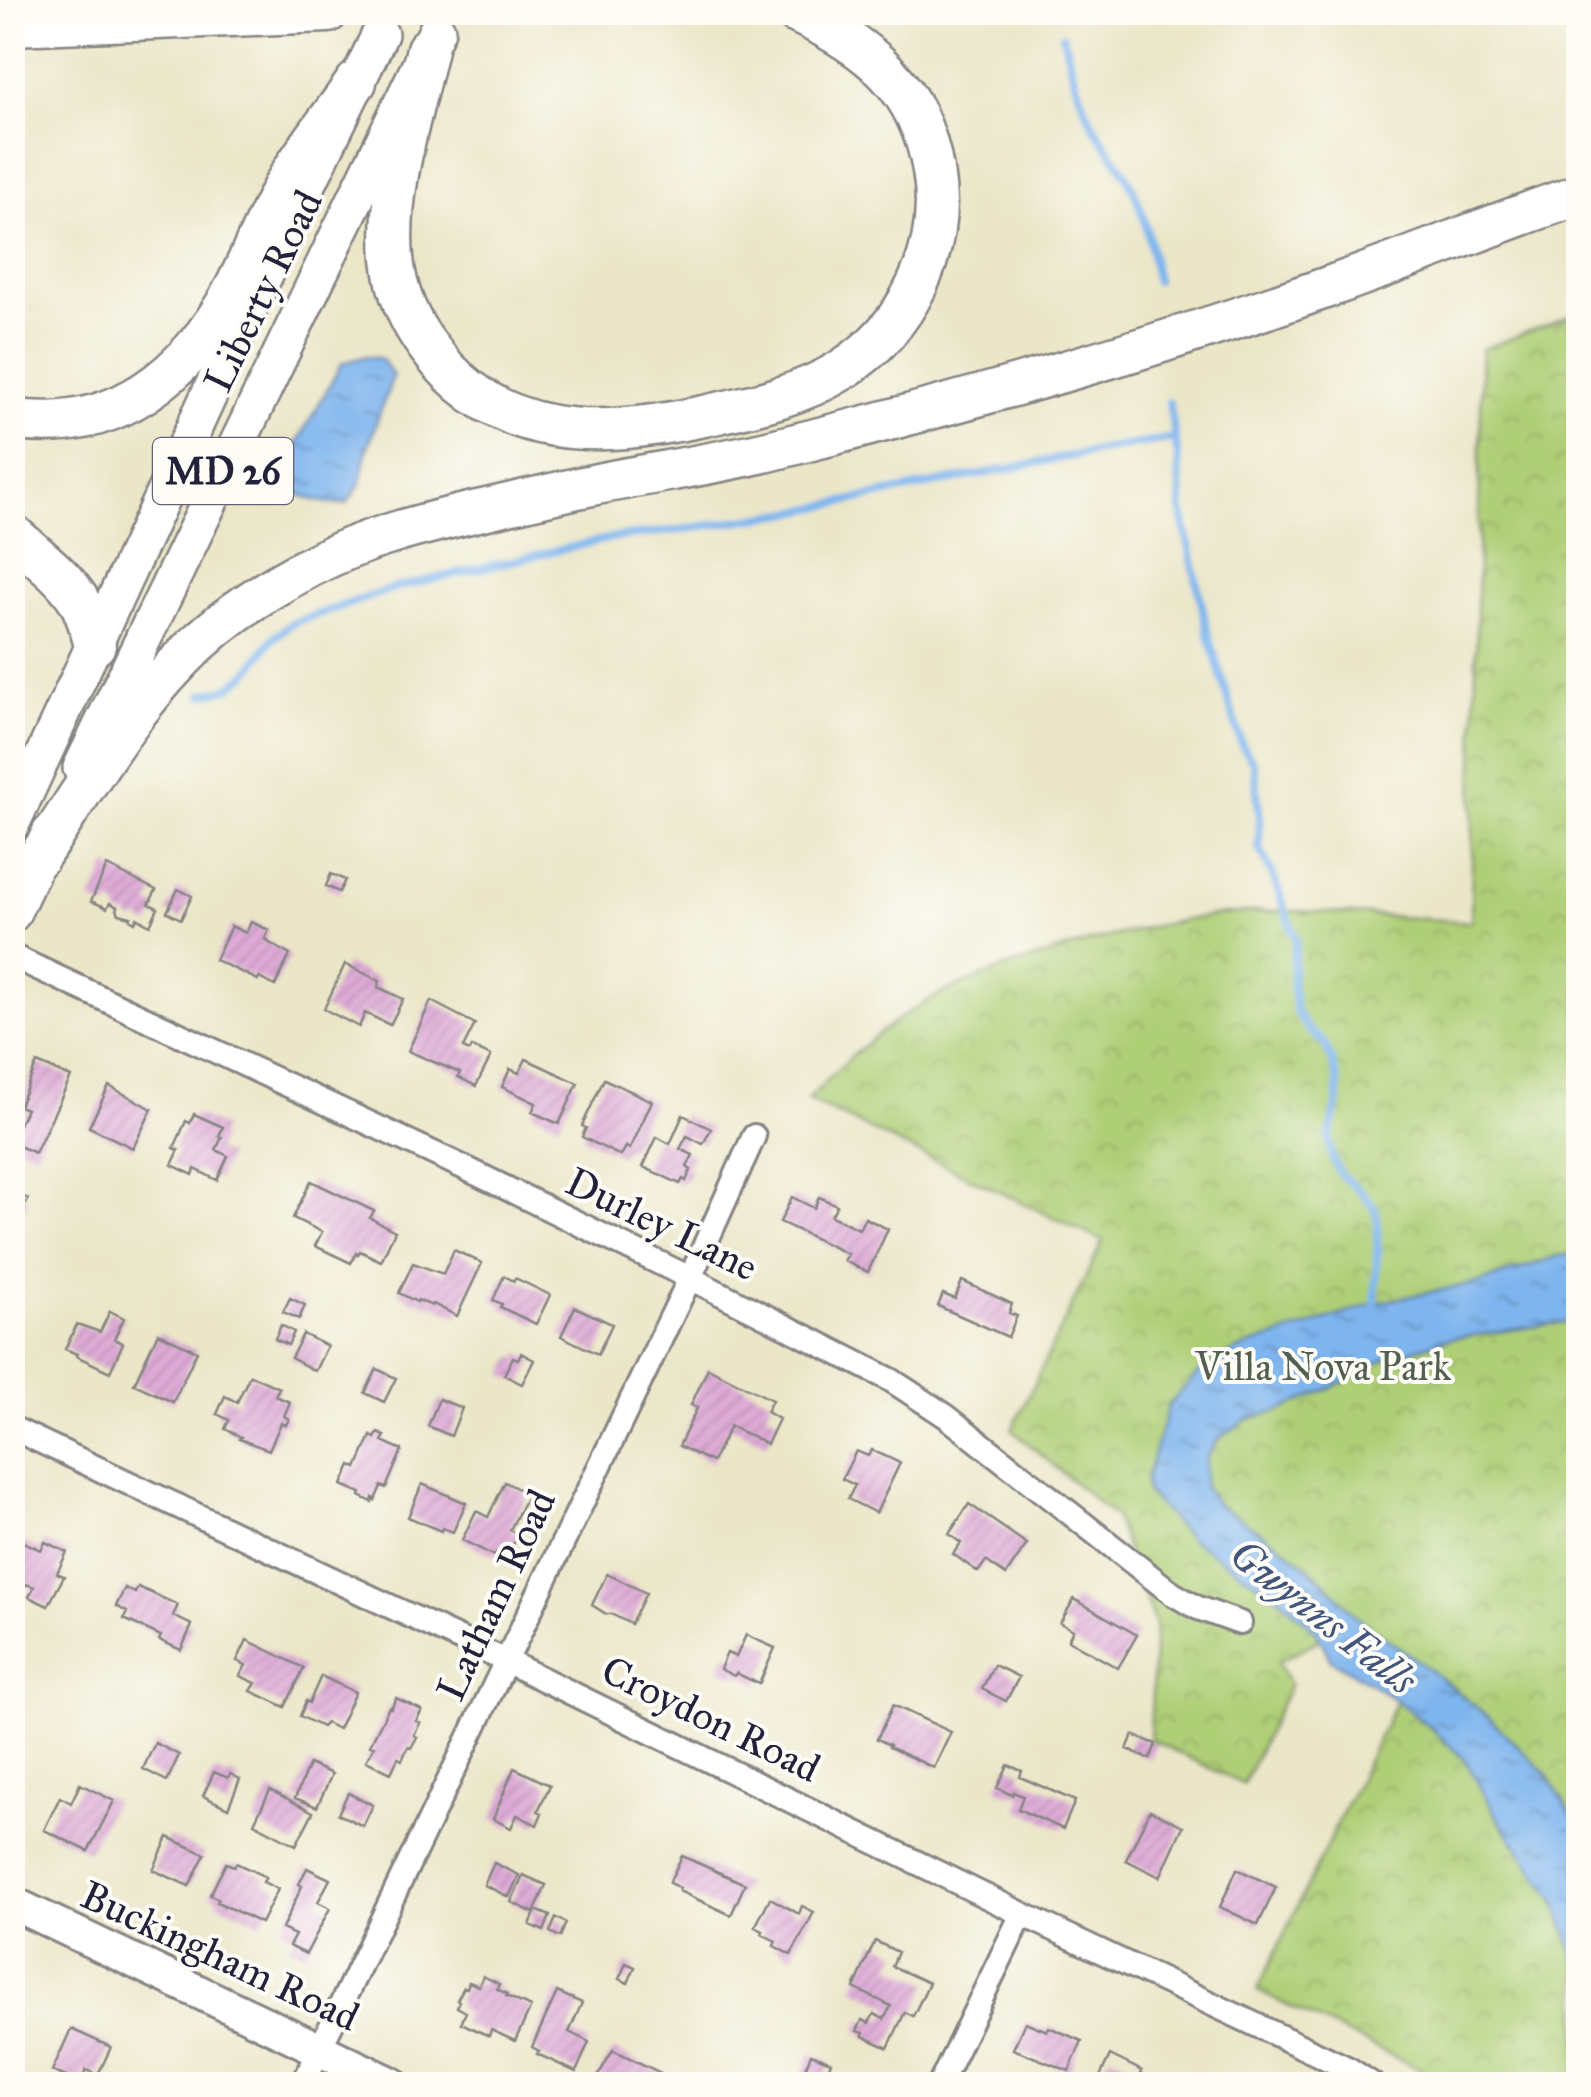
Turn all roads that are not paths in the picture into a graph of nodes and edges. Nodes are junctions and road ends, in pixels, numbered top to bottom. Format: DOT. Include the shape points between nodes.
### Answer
graph roads {
  1 [pos="796,12"];
  2 [pos="313,13"];
  3 [pos="164,20"];
  4 [pos="12,25"];
  5 [pos="380,34"];
  6 [pos="432,40"];
  7 [pos="12,50"];
  8 [pos="356,82"];
  9 [pos="1578,195"];
  10 [pos="12,419"];
  11 [pos="12,534"];
  12 [pos="95,645"];
  13 [pos="12,823"];
  14 [pos="38,858"];
  15 [pos="12,914"];
  16 [pos="12,956"];
  17 [pos="754,1136"];
  18 [pos="690,1278"];
  19 [pos="12,1428"];
  20 [pos="1240,1623"];
  21 [pos="506,1660"];
  22 [pos="12,1904"];
  23 [pos="1022,1914"];
  24 [pos="320,2050"];
  25 [pos="303,2084"];
  26 [pos="392,2084"];
  27 [pos="940,2084"];
  28 [pos="1372,2084"];
  1 -- 6 [label="highway" via="876,60 915,113 935,180 933,240 924,272 885,334 837,373 767,401 628,428 564,429 508,414 458,382 415,327 398,288 391,220"];
  2 -- 3 [label="highway"];
  3 -- 4 [label="highway"];
  3 -- 7 [label="highway"];
  5 -- 8 [label="main road, Liberty Road / MD 26"];
  6 -- 14 [label="main road, Liberty Road / MD 26"];
  8 -- 10 [label="highway" via="288,178 233,291 198,345 164,380 93,416"];
  8 -- 12 [label="main road, Liberty Road / MD 26"];
  9 -- 14 [label="highway" via="1333,285 1057,373 772,450 446,518 348,549 264,594 180,660 115,742"];
  11 -- 12 [label="highway" via="77,598"];
  12 -- 13 [label="main road, Liberty Road / MD 26"];
  14 -- 15 [label="main road, Liberty Road / MD 26"];
  16 -- 18 [label="street, Durley Lane"];
  17 -- 18 [label="street, Latham Road"];
  18 -- 20 [label="street, Durley Lane" via="891,1380 1173,1594"];
  18 -- 21 [label="street, Latham Road"];
  19 -- 21 [label="street, Croydon Road"];
  21 -- 23 [label="street, Croydon Road"];
  21 -- 24 [label="street, Latham Road"];
  22 -- 24 [label="street, Buckingham Road"];
  23 -- 27 [label="street"];
  23 -- 28 [label="street, Croydon Road"];
  24 -- 25 [label="street, Latham Road"];
  24 -- 26 [label="street, Buckingham Road"];
}
